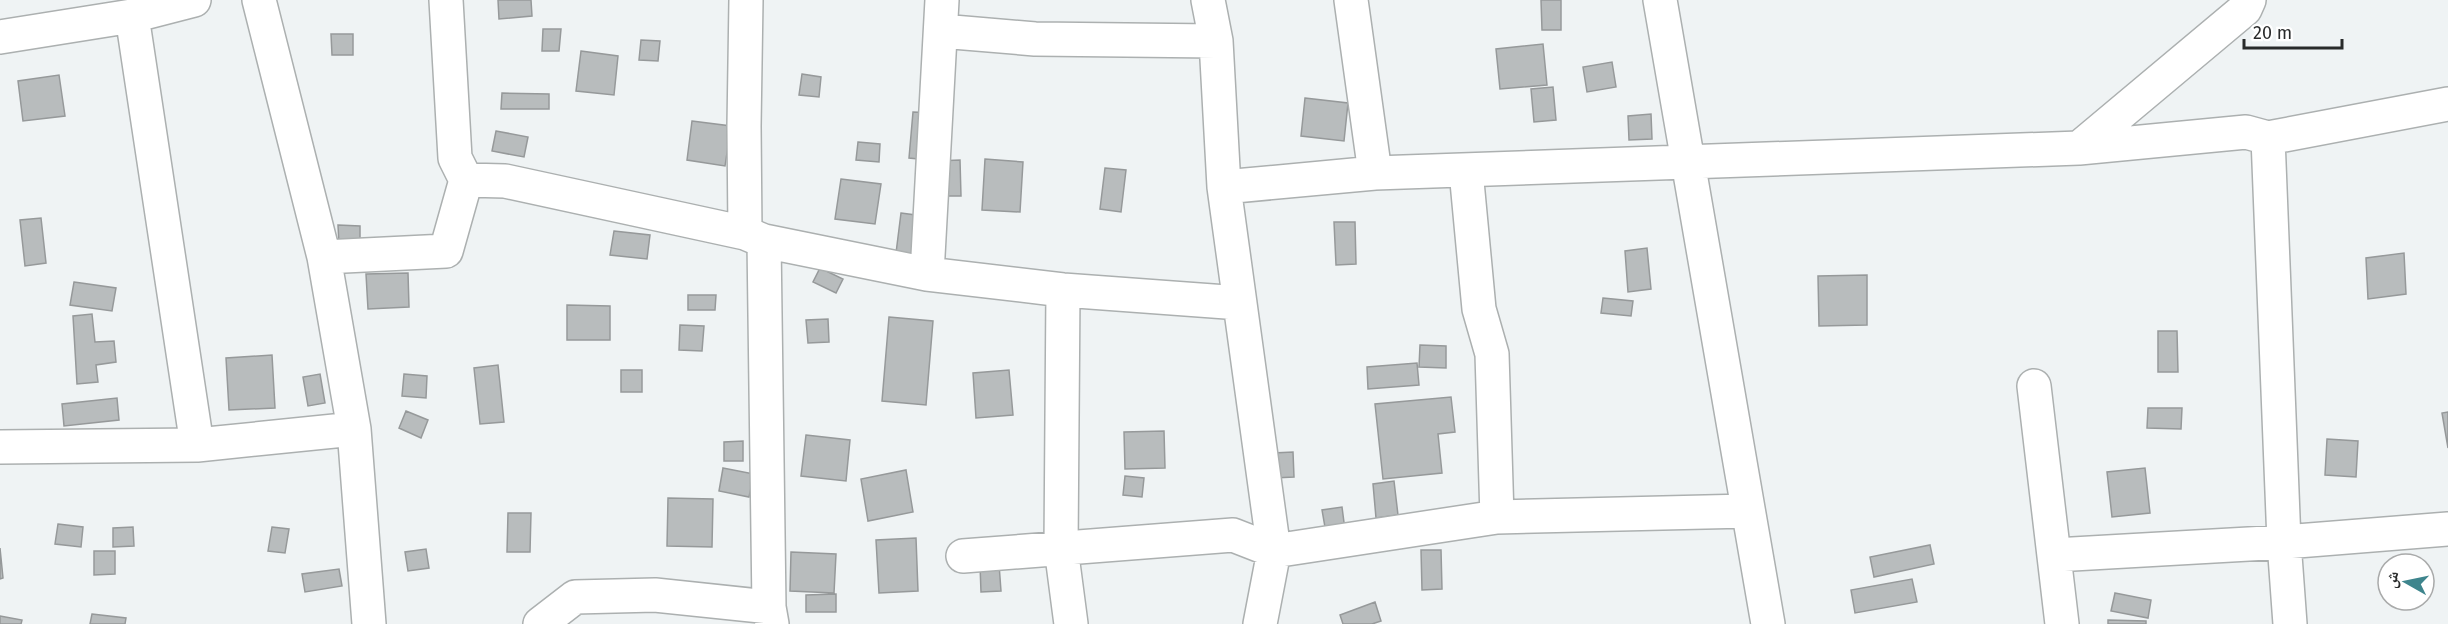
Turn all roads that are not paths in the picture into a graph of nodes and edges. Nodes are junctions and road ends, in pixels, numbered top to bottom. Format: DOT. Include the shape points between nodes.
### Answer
graph roads {
  1 [pos="194,0"];
  2 [pos="259,0"];
  3 [pos="446,0"];
  4 [pos="746,0"];
  5 [pos="1208,0"];
  6 [pos="1351,0"];
  7 [pos="1660,0"];
  8 [pos="2249,0"];
  9 [pos="942,15"];
  10 [pos="132,16"];
  11 [pos="0,37"];
  12 [pos="1216,41"];
  13 [pos="2448,104"];
  14 [pos="2268,138"];
  15 [pos="2079,148"];
  16 [pos="1688,162"];
  17 [pos="1466,171"];
  18 [pos="1375,173"];
  19 [pos="466,180"];
  20 [pos="1224,187"];
  21 [pos="755,237"];
  22 [pos="324,257"];
  23 [pos="927,274"];
  24 [pos="1063,290"];
  25 [pos="1240,303"];
  26 [pos="2034,386"];
  27 [pos="354,429"];
  28 [pos="197,445"];
  29 [pos="0,447"];
  30 [pos="1748,511"];
  31 [pos="1497,517"];
  32 [pos="2448,529"];
  33 [pos="2284,542"];
  34 [pos="1061,548"];
  35 [pos="1274,552"];
  36 [pos="2055,555"];
  37 [pos="963,556"];
  38 [pos="771,616"];
  39 [pos="369,624"];
  40 [pos="540,624"];
  41 [pos="1071,624"];
  42 [pos="1260,624"];
  43 [pos="1768,624"];
  44 [pos="2062,624"];
  45 [pos="2290,624"];
  1 -- 10 [label="street"];
  2 -- 22 [label="street"];
  3 -- 19 [label="street" via="455,158"];
  4 -- 21 [label="street" via="744,126"];
  5 -- 12 [label="street"];
  6 -- 18 [label="street"];
  7 -- 16 [label="street"];
  8 -- 15 [label="street" via="2246,9"];
  9 -- 12 [label="street" via="1035,39"];
  9 -- 23 [label="street"];
  10 -- 11 [label="street"];
  10 -- 28 [label="street"];
  12 -- 20 [label="street"];
  13 -- 14 [label="street"];
  14 -- 15 [label="street" via="2246,132"];
  14 -- 33 [label="street"];
  15 -- 16 [label="street"];
  16 -- 17 [label="street"];
  16 -- 30 [label="street"];
  17 -- 18 [label="street"];
  17 -- 31 [label="street" via="1479,309 1492,354"];
  18 -- 20 [label="street"];
  19 -- 21 [label="street" via="505,181"];
  19 -- 22 [label="street" via="446,251"];
  20 -- 25 [label="street"];
  21 -- 23 [label="street"];
  21 -- 38 [label="street"];
  22 -- 27 [label="street"];
  23 -- 24 [label="street"];
  24 -- 25 [label="street"];
  24 -- 34 [label="street"];
  25 -- 35 [label="street"];
  26 -- 36 [label="street"];
  27 -- 28 [label="street"];
  27 -- 39 [label="street"];
  28 -- 29 [label="street"];
  30 -- 31 [label="street"];
  30 -- 43 [label="street"];
  31 -- 35 [label="street"];
  32 -- 33 [label="street"];
  33 -- 36 [label="street"];
  33 -- 45 [label="street"];
  34 -- 35 [label="street" via="1233,536"];
  34 -- 37 [label="street"];
  34 -- 41 [label="street"];
  35 -- 42 [label="street"];
  36 -- 44 [label="street"];
  38 -- 40 [label="street" via="655,595 575,597"];
}
